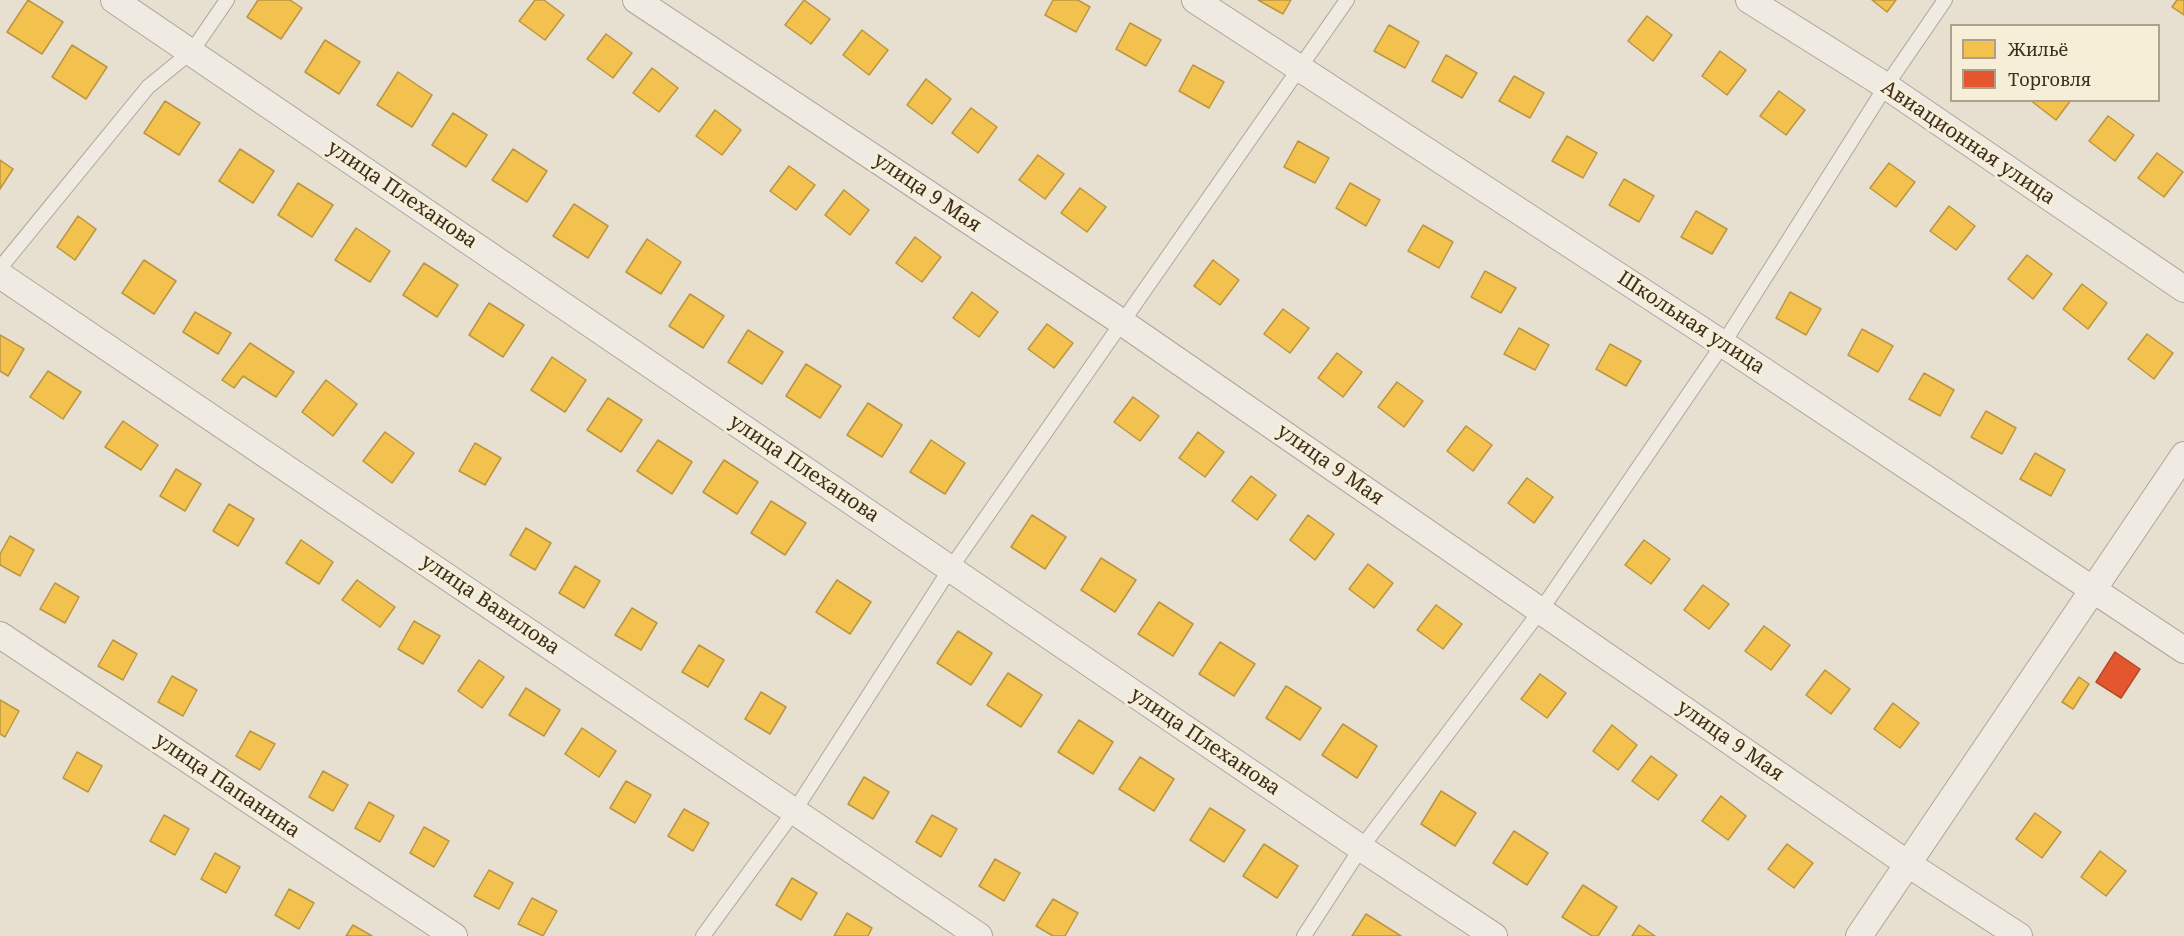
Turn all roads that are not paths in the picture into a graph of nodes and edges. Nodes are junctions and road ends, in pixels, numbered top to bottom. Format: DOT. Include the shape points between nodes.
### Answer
graph roads {
  1 [pos="114,0"];
  2 [pos="227,0"];
  3 [pos="636,0"];
  4 [pos="1195,0"];
  5 [pos="1347,0"];
  6 [pos="1749,0"];
  7 [pos="1945,0"];
  8 [pos="192,51"];
  9 [pos="1299,68"];
  10 [pos="1886,86"];
  11 [pos="0,268"];
  12 [pos="0,275"];
  13 [pos="2184,289"];
  14 [pos="1124,323"];
  15 [pos="1723,344"];
  16 [pos="2184,455"];
  17 [pos="950,569"];
  18 [pos="2092,591"];
  19 [pos="1541,610"];
  20 [pos="0,635"];
  21 [pos="2184,650"];
  22 [pos="795,810"];
  23 [pos="1361,848"];
  24 [pos="1908,864"];
  25 [pos="454,936"];
  26 [pos="703,936"];
  27 [pos="979,936"];
  28 [pos="1304,936"];
  29 [pos="1494,936"];
  30 [pos="1858,936"];
  31 [pos="2019,936"];
  1 -- 8 [label="street, улица Плеханова"];
  2 -- 8 [label="lane"];
  3 -- 14 [label="street, улица 9 Мая"];
  4 -- 9 [label="street, Школьная улица"];
  5 -- 9 [label="lane"];
  6 -- 10 [label="street, Авиационная улица"];
  7 -- 10 [label="lane"];
  8 -- 11 [label="lane" via="148,87"];
  8 -- 17 [label="street, улица Плеханова"];
  9 -- 14 [label="lane"];
  9 -- 15 [label="street, Школьная улица"];
  10 -- 13 [label="street, Авиационная улица"];
  10 -- 15 [label="lane"];
  12 -- 22 [label="street, улица Вавилова"];
  14 -- 17 [label="lane"];
  14 -- 19 [label="street, улица 9 Мая"];
  15 -- 18 [label="street, Школьная улица"];
  15 -- 19 [label="lane"];
  16 -- 18 [label="street"];
  17 -- 22 [label="lane"];
  17 -- 23 [label="street, улица Плеханова"];
  18 -- 21 [label="street, Школьная улица"];
  18 -- 24 [label="street"];
  19 -- 23 [label="lane"];
  19 -- 24 [label="street, улица 9 Мая"];
  20 -- 25 [label="street, улица Папанина"];
  22 -- 26 [label="lane"];
  22 -- 27 [label="street, улица Вавилова"];
  23 -- 28 [label="lane"];
  23 -- 29 [label="street, улица Плеханова"];
  24 -- 30 [label="street"];
  24 -- 31 [label="street, улица 9 Мая"];
}
